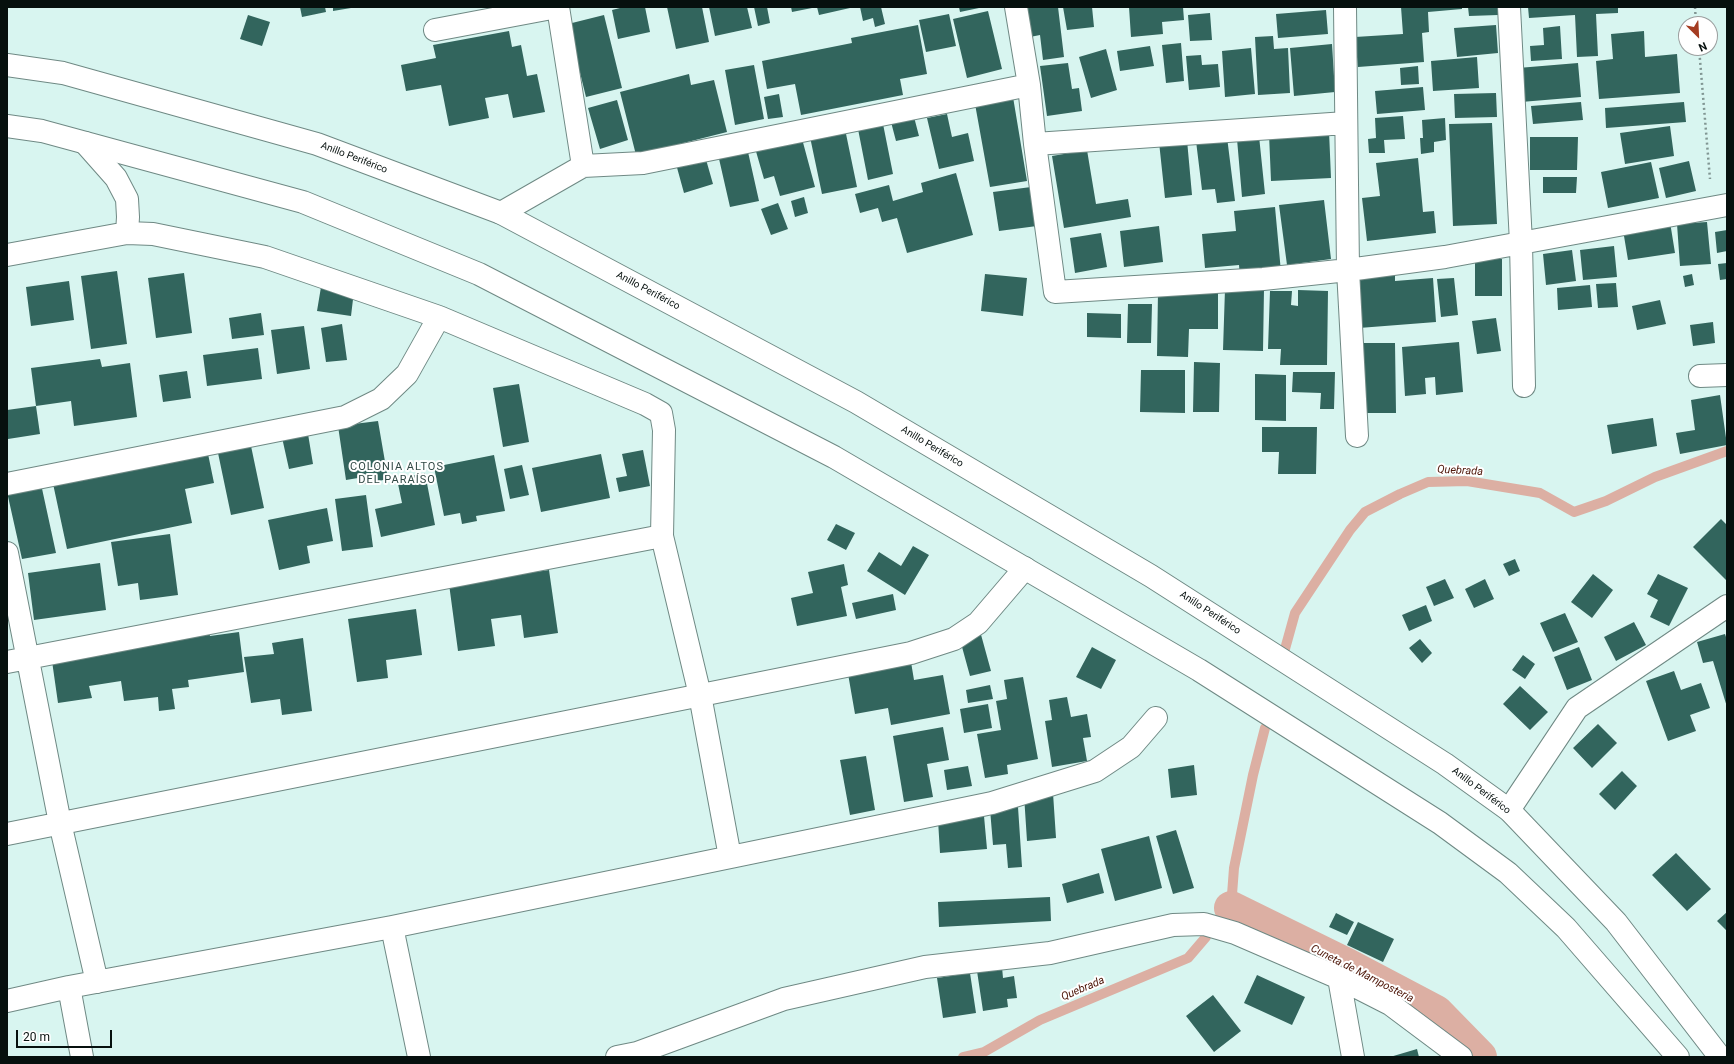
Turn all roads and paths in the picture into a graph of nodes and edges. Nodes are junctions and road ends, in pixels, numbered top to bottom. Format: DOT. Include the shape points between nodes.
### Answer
graph roads {
  1 [pos="558,7"];
  2 [pos="1016,7"];
  3 [pos="1345,7"];
  4 [pos="1509,7"];
  5 [pos="435,30"];
  6 [pos="7,50"];
  7 [pos="1700,56"];
  8 [pos="7,65"];
  9 [pos="63,73"];
  10 [pos="1029,85"];
  11 [pos="1346,123"];
  12 [pos="7,126"];
  13 [pos="86,143"];
  14 [pos="1035,144"];
  15 [pos="583,166"];
  16 [pos="1720,207"];
  17 [pos="500,213"];
  18 [pos="127,233"];
  19 [pos="1521,243"];
  20 [pos="7,255"];
  21 [pos="1348,270"];
  22 [pos="439,317"];
  23 [pos="1727,375"];
  24 [pos="1700,376"];
  25 [pos="1524,386"];
  26 [pos="1357,436"];
  27 [pos="7,484"];
  28 [pos="662,536"];
  29 [pos="7,553"];
  30 [pos="1025,568"];
  31 [pos="1727,606"];
  32 [pos="28,658"];
  33 [pos="7,662"];
  34 [pos="700,695"];
  35 [pos="1156,718"];
  36 [pos="1509,810"];
  37 [pos="60,823"];
  38 [pos="7,834"];
  39 [pos="730,857"];
  40 [pos="392,927"];
  41 [pos="1339,978"];
  42 [pos="97,982"];
  43 [pos="69,987"];
  44 [pos="7,1001"];
  45 [pos="82,1057"];
  46 [pos="419,1057"];
  47 [pos="617,1057"];
  48 [pos="1353,1057"];
  49 [pos="1461,1057"];
  50 [pos="1678,1057"];
  51 [pos="1720,1057"];
  1 -- 5 [label="main road"];
  1 -- 15 [label="main road"];
  2 -- 10 [label="main road"];
  3 -- 11 [label="main road"];
  4 -- 19 [label="main road"];
  6 -- 9 [label="main road"];
  7 -- 16 [label="path"];
  8 -- 9 [label="main road, Anillo Periférico"];
  9 -- 17 [label="main road, Anillo Periférico" via="317,144"];
  10 -- 14 [label="main road"];
  10 -- 15 [label="main road" via="643,163"];
  11 -- 14 [label="main road"];
  11 -- 21 [label="main road"];
  12 -- 13 [label="main road" via="42,131"];
  13 -- 18 [label="main road" via="116,178 127,199"];
  13 -- 30 [label="main road" via="303,202 479,274 834,457"];
  14 -- 21 [label="main road" via="1055,292 1263,279"];
  15 -- 17 [label="main road"];
  16 -- 19 [label="main road"];
  17 -- 36 [label="main road, Anillo Periférico" via="856,402 1151,576 1444,764"];
  18 -- 20 [label="main road"];
  18 -- 22 [label="main road" via="153,234 265,257"];
  19 -- 21 [label="main road" via="1445,257"];
  19 -- 25 [label="main road"];
  21 -- 26 [label="main road"];
  22 -- 27 [label="main road" via="407,374 382,399 345,417"];
  22 -- 28 [label="main road" via="661,413 664,430"];
  23 -- 24 [label="main road"];
  28 -- 32 [label="main road"];
  28 -- 34 [label="main road"];
  29 -- 32 [label="main road"];
  30 -- 34 [label="main road" via="978,623 954,639 911,653"];
  30 -- 50 [label="main road" via="1206,674 1440,823 1508,873 1566,928"];
  31 -- 36 [label="main road" via="1577,708"];
  32 -- 33 [label="main road"];
  32 -- 37 [label="main road"];
  34 -- 37 [label="main road"];
  34 -- 39 [label="main road"];
  35 -- 39 [label="main road" via="1131,747 1095,771 992,803"];
  36 -- 51 [label="main road, Anillo Periférico" via="1616,922"];
  37 -- 38 [label="main road"];
  37 -- 42 [label="main road"];
  39 -- 40 [label="main road"];
  40 -- 42 [label="main road"];
  40 -- 46 [label="main road"];
  41 -- 47 [label="main road" via="1235,933 1204,924 1173,925 1050,954 924,967 784,999"];
  41 -- 48 [label="main road"];
  41 -- 49 [label="main road" via="1390,1004"];
  42 -- 43 [label="main road"];
  43 -- 44 [label="main road"];
  43 -- 45 [label="main road"];
}
